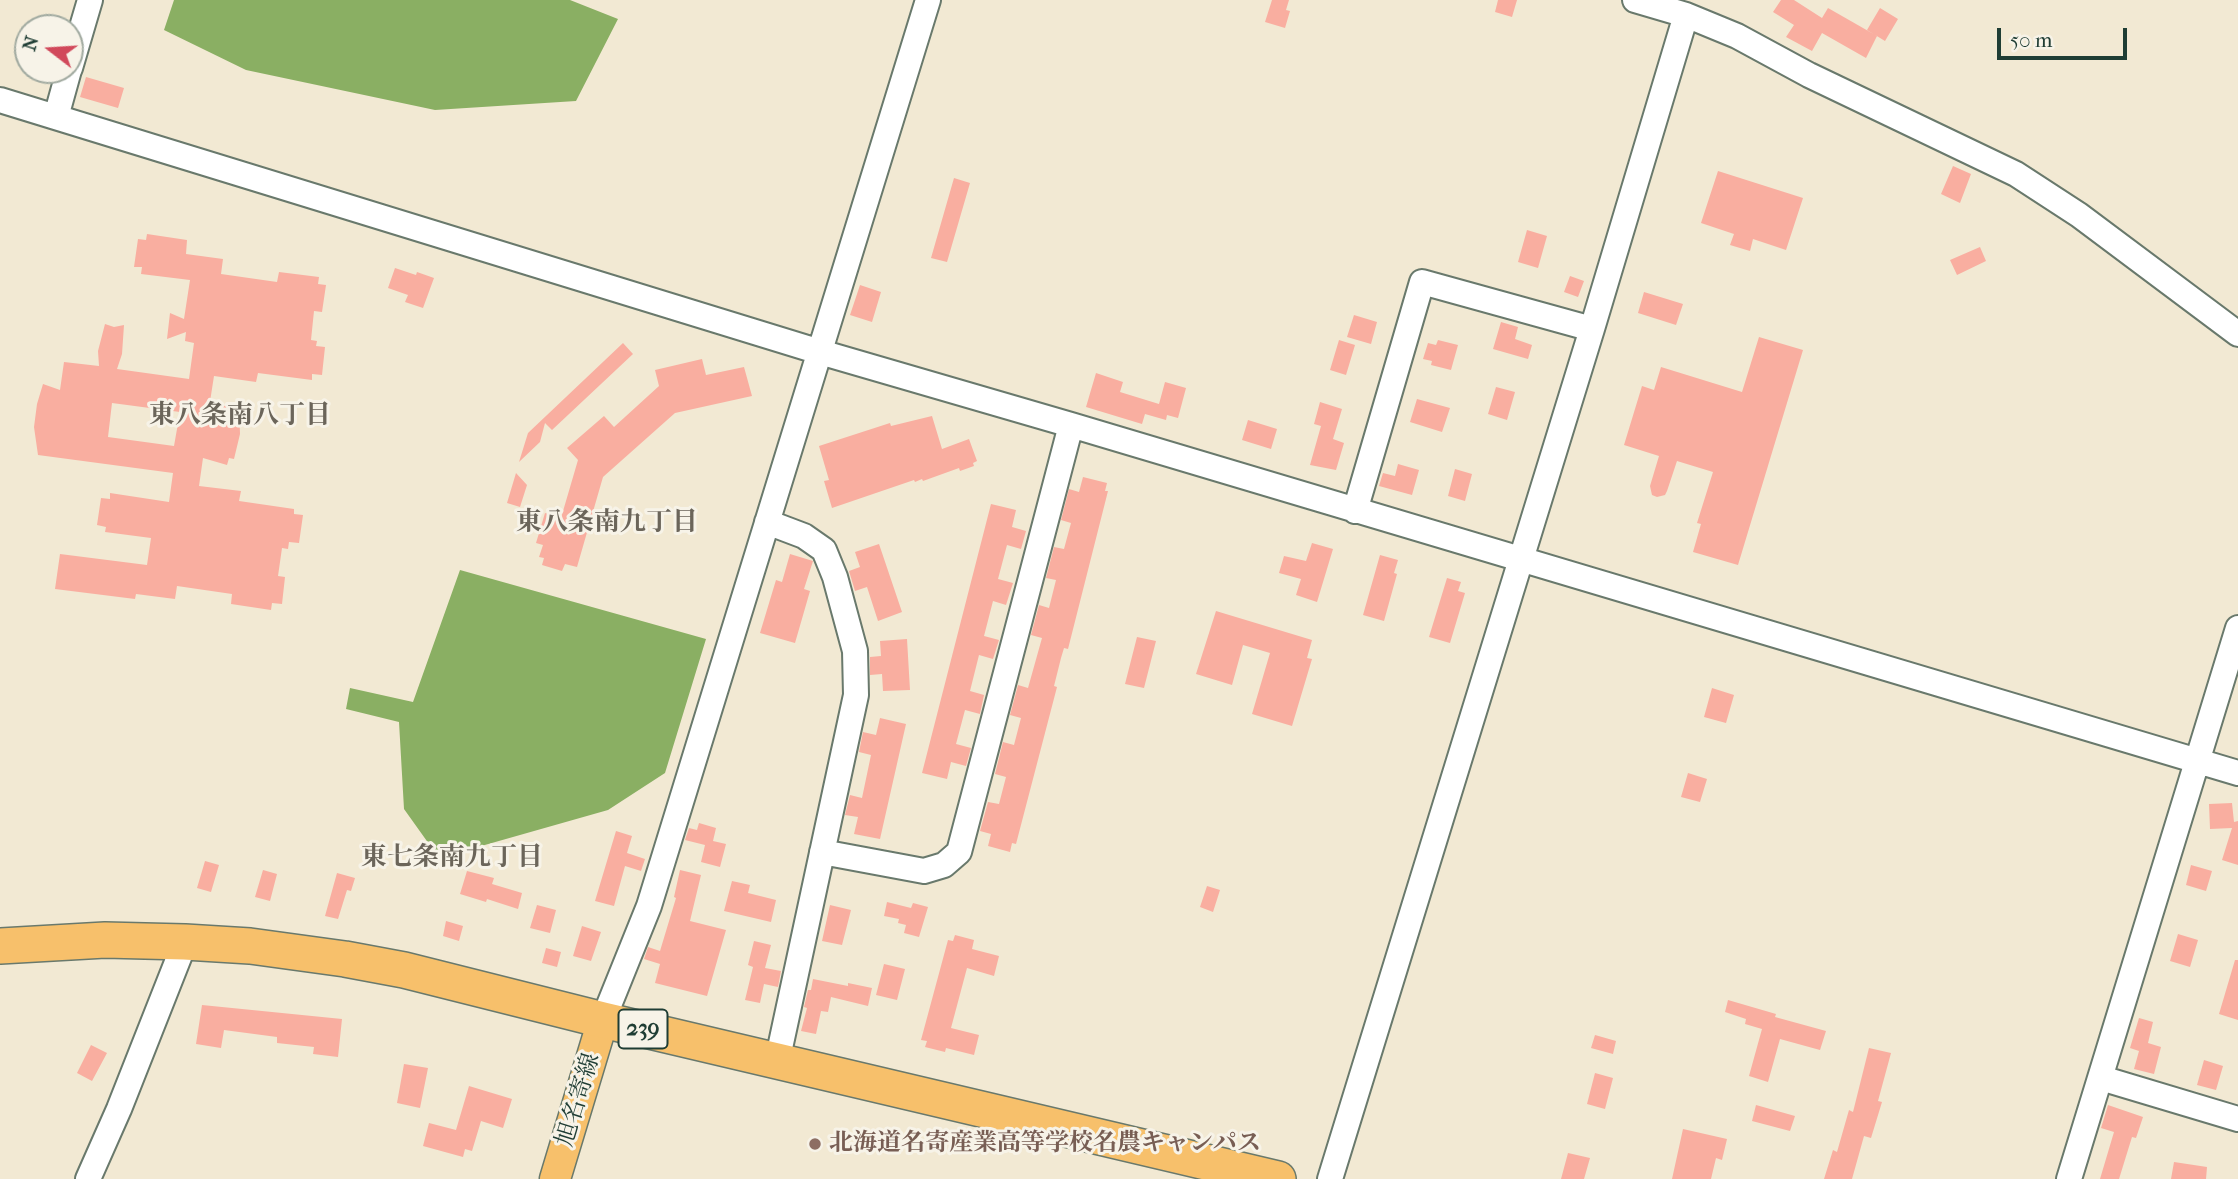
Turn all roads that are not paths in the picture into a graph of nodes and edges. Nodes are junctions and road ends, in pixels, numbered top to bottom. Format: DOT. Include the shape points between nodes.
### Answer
graph roads {
  1 [pos="90,0"];
  2 [pos="928,0"];
  3 [pos="1635,0"];
  4 [pos="1686,15"];
  5 [pos="84,21"];
  6 [pos="66,84"];
  7 [pos="0,100"];
  8 [pos="56,117"];
  9 [pos="1592,329"];
  10 [pos="2238,334"];
  11 [pos="820,352"];
  12 [pos="1071,425"];
  13 [pos="1355,511"];
  14 [pos="767,522"];
  15 [pos="1520,560"];
  16 [pos="2238,628"];
  17 [pos="2197,760"];
  18 [pos="2238,773"];
  19 [pos="822,852"];
  20 [pos="185,942"];
  21 [pos="0,946"];
  22 [pos="603,1020"];
  23 [pos="777,1062"];
  24 [pos="2101,1078"];
  25 [pos="2238,1119"];
  26 [pos="88,1179"];
  27 [pos="555,1179"];
  28 [pos="1278,1179"];
  29 [pos="1330,1179"];
  30 [pos="2069,1179"];
  1 -- 5 [label="street"];
  2 -- 11 [label="street"];
  3 -- 4 [label="street"];
  4 -- 9 [label="street"];
  4 -- 10 [label="street" via="2016,174 2079,215"];
  6 -- 8 [label="street"];
  7 -- 8 [label="street"];
  8 -- 11 [label="street"];
  9 -- 13 [label="street" via="1422,282"];
  9 -- 15 [label="street"];
  11 -- 12 [label="street"];
  11 -- 14 [label="street"];
  12 -- 13 [label="street"];
  12 -- 19 [label="street" via="960,852 944,865 924,872"];
  13 -- 15 [label="street"];
  14 -- 19 [label="street" via="804,536 824,550 855,651 856,695"];
  14 -- 22 [label="street" via="649,906"];
  15 -- 17 [label="street"];
  15 -- 29 [label="street"];
  16 -- 17 [label="street"];
  17 -- 18 [label="street"];
  17 -- 24 [label="street"];
  19 -- 23 [label="street"];
  20 -- 21 [label="highway, 239" via="105,940"];
  20 -- 22 [label="highway, 239" via="336,957"];
  20 -- 26 [label="street"];
  22 -- 23 [label="highway, 239"];
  22 -- 27 [label="main road, 旭名寄線"];
  23 -- 28 [label="highway, 239"];
  24 -- 25 [label="street"];
  24 -- 30 [label="street"];
}
